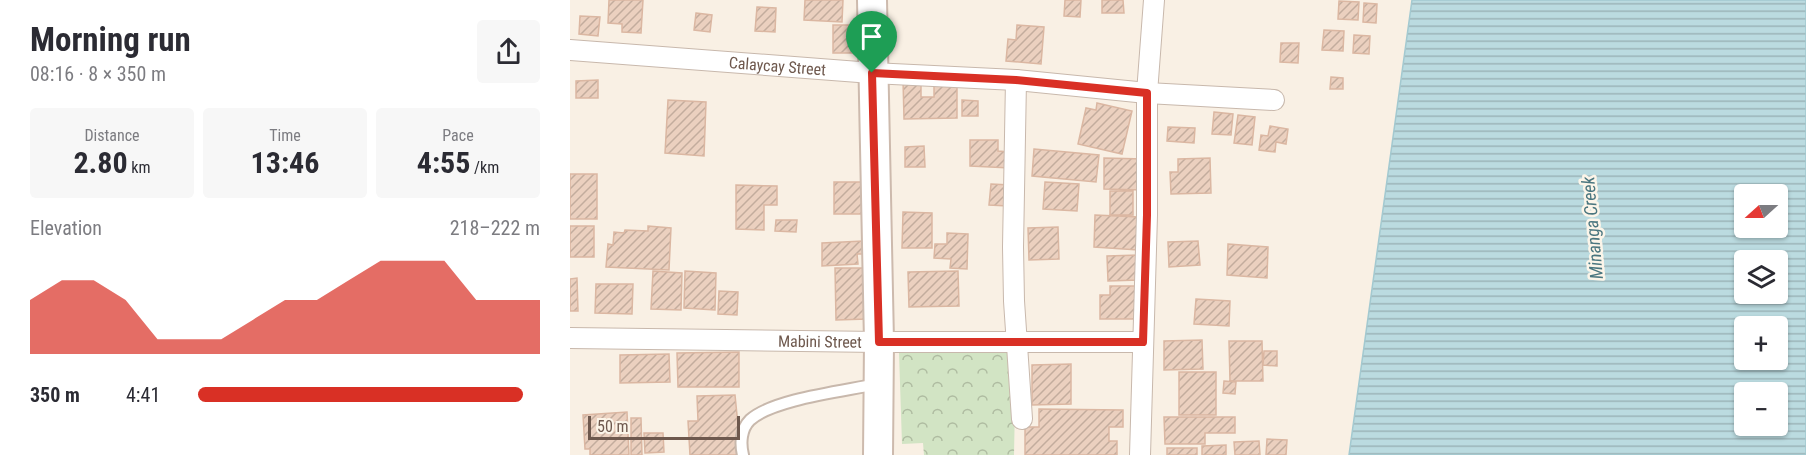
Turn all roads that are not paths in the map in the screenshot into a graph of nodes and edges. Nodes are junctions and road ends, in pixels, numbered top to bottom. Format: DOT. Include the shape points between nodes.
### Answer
graph roads {
  1 [pos="872,0"];
  2 [pos="1154,0"];
  3 [pos="570,50"];
  4 [pos="872,73"];
  5 [pos="1016,80"];
  6 [pos="1147,93"];
  7 [pos="1274,100"];
  8 [pos="570,338"];
  9 [pos="879,342"];
  10 [pos="1017,342"];
  11 [pos="1143,342"];
  12 [pos="879,384"];
  13 [pos="1022,419"];
  14 [pos="743,455"];
  15 [pos="878,455"];
  16 [pos="1140,455"];
  1 -- 4 [label="street"];
  2 -- 6 [label="street"];
  3 -- 4 [label="street, Calaycay Street"];
  4 -- 5 [label="street, Calaycay Street"];
  4 -- 9 [label="street"];
  5 -- 6 [label="street, Calaycay Street"];
  5 -- 10 [label="street" via="1013,248"];
  6 -- 7 [label="street, Calaycay Street"];
  6 -- 11 [label="street"];
  8 -- 9 [label="street, Mabini Street"];
  9 -- 10 [label="street, Mabini Street"];
  9 -- 12 [label="street"];
  10 -- 11 [label="street, Mabini Street"];
  10 -- 13 [label="street"];
  11 -- 16 [label="street"];
  12 -- 14 [label="lane" via="793,401 760,412 744,427"];
  12 -- 15 [label="street"];
}
